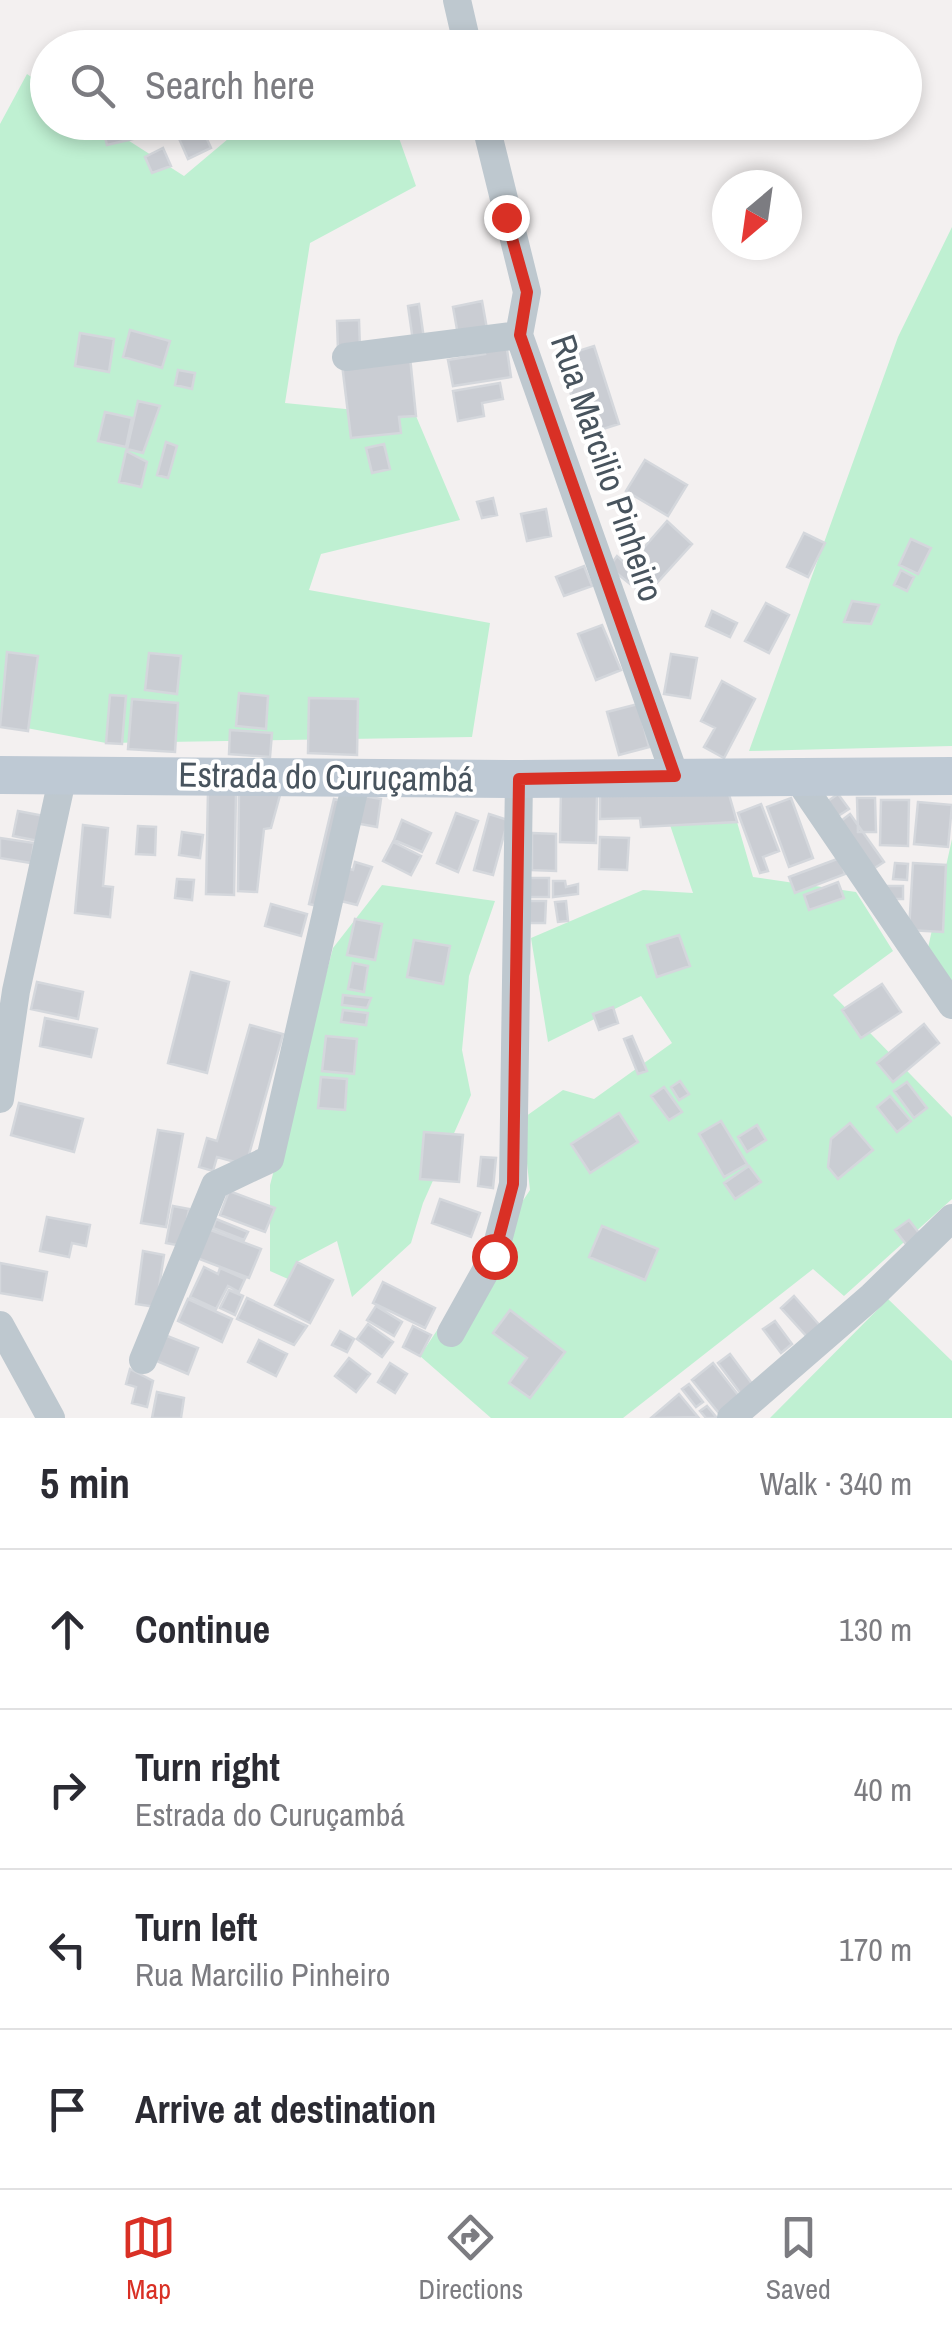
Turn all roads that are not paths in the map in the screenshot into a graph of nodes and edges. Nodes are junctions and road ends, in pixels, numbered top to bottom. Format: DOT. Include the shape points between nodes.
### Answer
graph roads {
  1 [pos="457,0"];
  2 [pos="464,30"];
  3 [pos="489,140"];
  4 [pos="520,335"];
  5 [pos="346,358"];
  6 [pos="0,775"];
  7 [pos="64,775"];
  8 [pos="675,776"];
  9 [pos="952,776"];
  10 [pos="357,778"];
  11 [pos="519,779"];
  12 [pos="798,779"];
  13 [pos="952,1005"];
  14 [pos="0,1099"];
  15 [pos="952,1218"];
  16 [pos="0,1324"];
  17 [pos="451,1333"];
  18 [pos="143,1360"];
  19 [pos="51,1418"];
  20 [pos="731,1418"];
  1 -- 2 [label="street"];
  3 -- 4 [label="street, Rua Marcilio Pinheiro" via="527,292"];
  4 -- 5 [label="street"];
  4 -- 8 [label="street, Rua Marcilio Pinheiro"];
  6 -- 7 [label="street, Estrada do Curuçambá"];
  7 -- 10 [label="street, Estrada do Curuçambá"];
  7 -- 14 [label="street" via="16,991"];
  8 -- 11 [label="street, Estrada do Curuçambá"];
  8 -- 12 [label="street, Estrada do Curuçambá"];
  9 -- 12 [label="street, Estrada do Curuçambá"];
  10 -- 11 [label="street, Estrada do Curuçambá"];
  10 -- 18 [label="street" via="270,1159 215,1185"];
  11 -- 17 [label="street" via="513,1184 494,1256"];
  12 -- 13 [label="street"];
  15 -- 20 [label="street"];
  16 -- 19 [label="street"];
}
